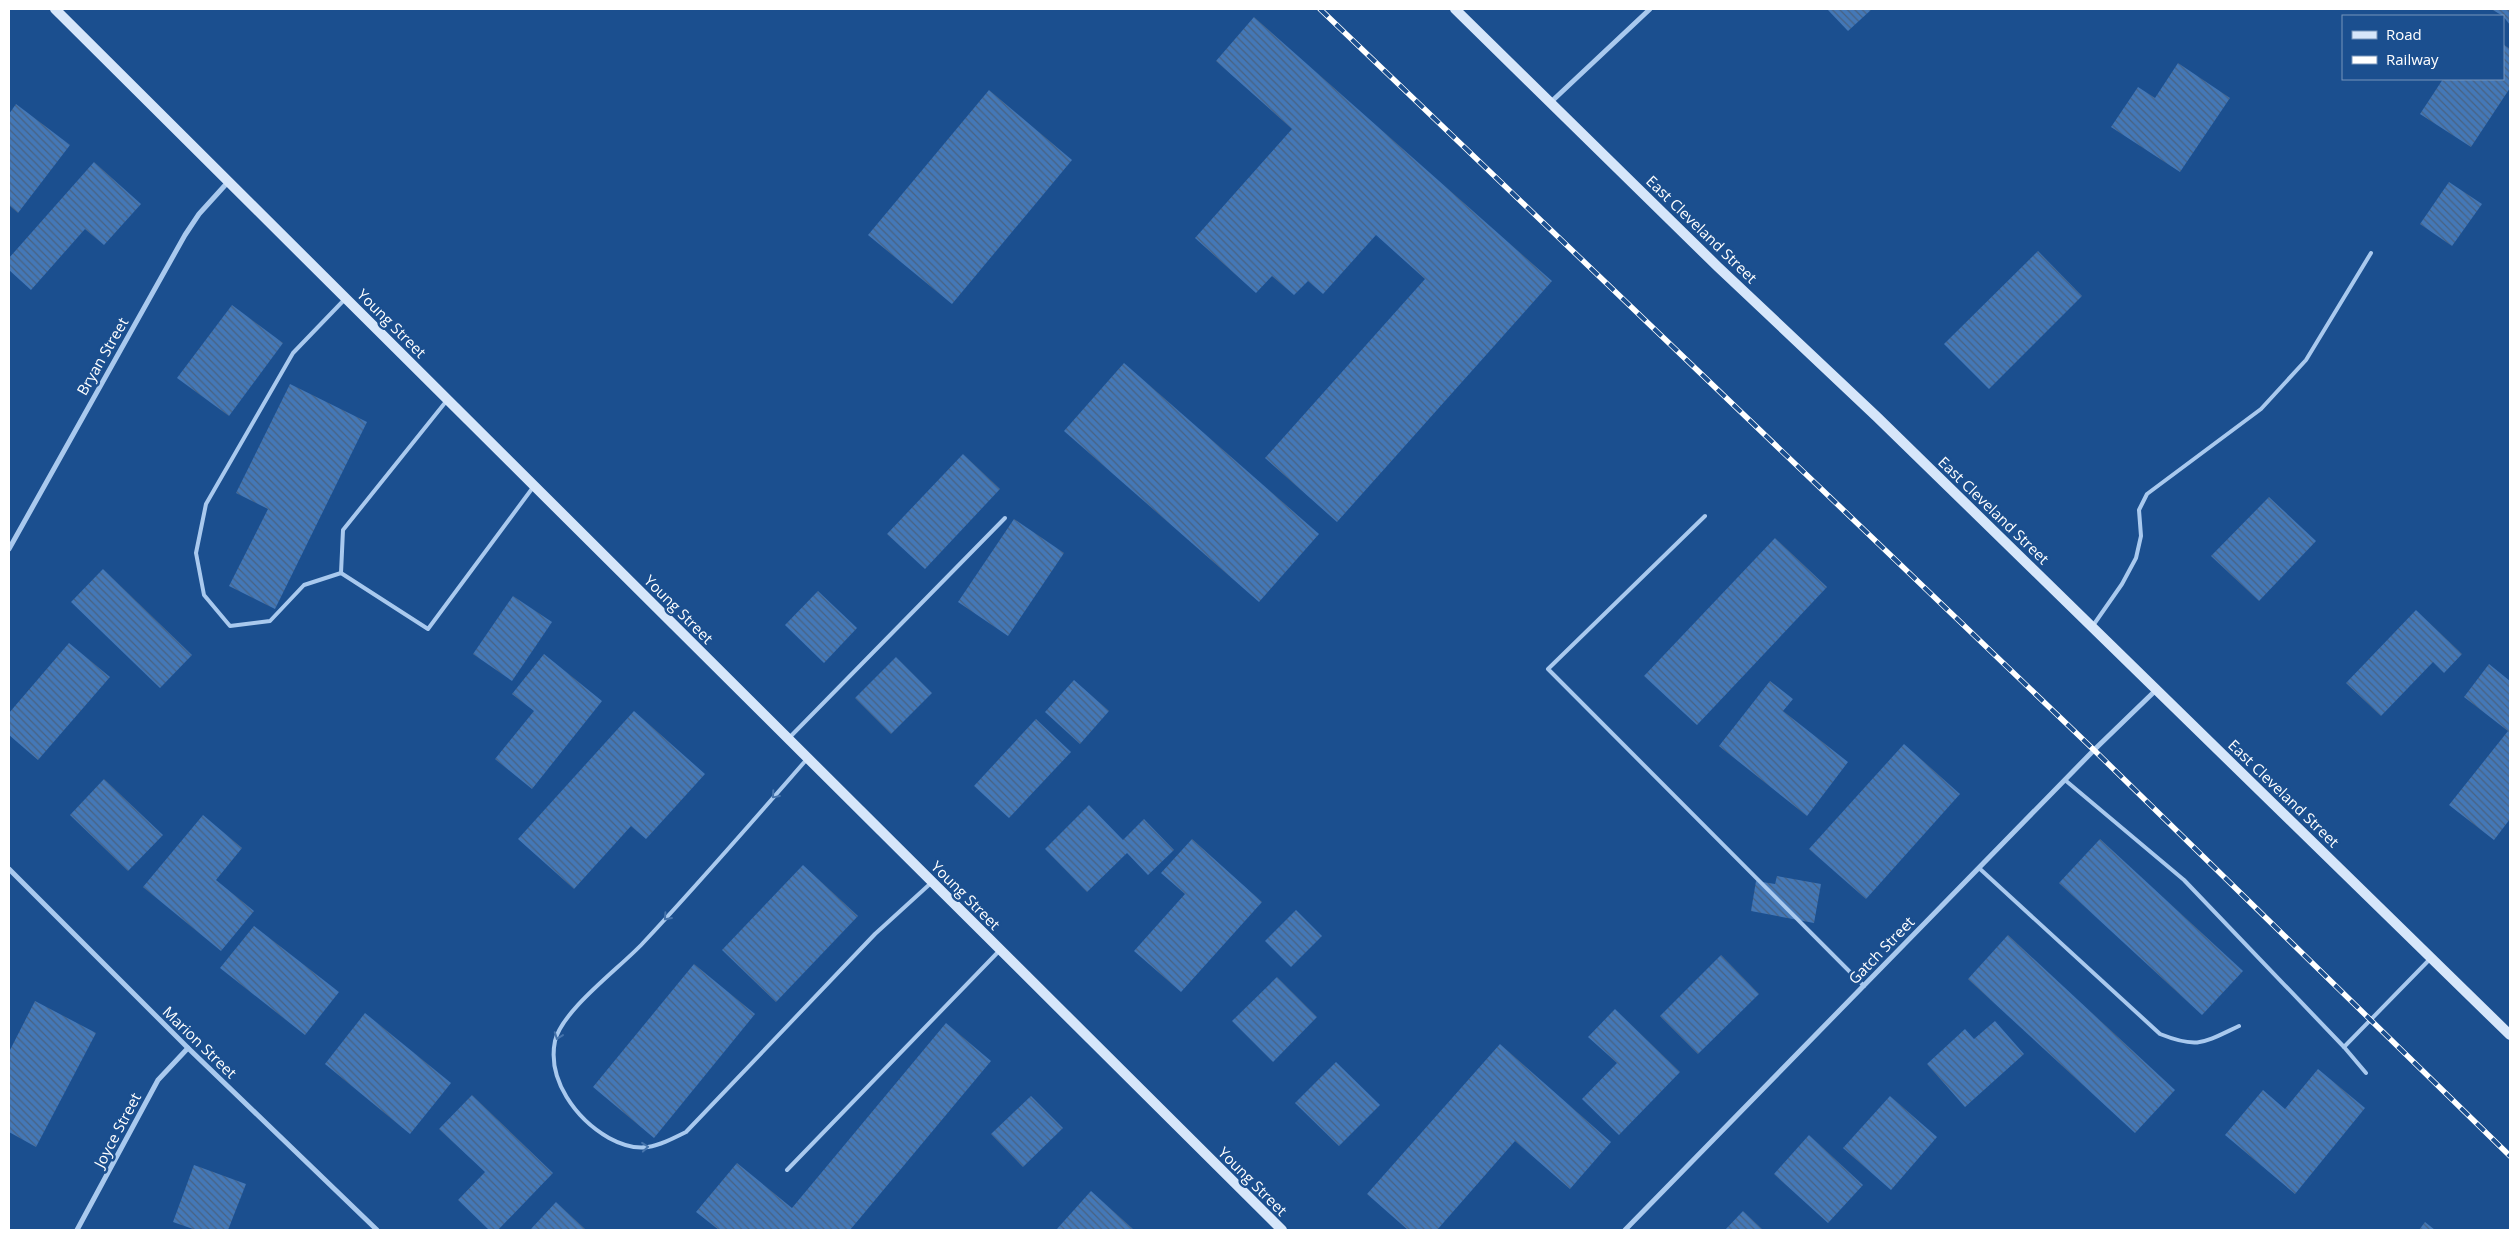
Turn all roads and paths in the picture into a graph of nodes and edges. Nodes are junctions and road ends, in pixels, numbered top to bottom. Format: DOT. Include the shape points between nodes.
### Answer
graph roads {
  1 [pos="56,9"];
  2 [pos="1455,9"];
  3 [pos="1650,9"];
  4 [pos="1551,102"];
  5 [pos="228,182"];
  6 [pos="2371,253"];
  7 [pos="346,298"];
  8 [pos="448,400"];
  9 [pos="534,486"];
  10 [pos="1705,516"];
  11 [pos="1005,518"];
  12 [pos="9,549"];
  13 [pos="341,573"];
  14 [pos="2092,627"];
  15 [pos="2157,689"];
  16 [pos="788,740"];
  17 [pos="807,759"];
  18 [pos="2065,780"];
  19 [pos="1979,868"];
  20 [pos="9,869"];
  21 [pos="932,882"];
  22 [pos="1000,950"];
  23 [pos="2431,957"];
  24 [pos="1864,986"];
  25 [pos="2239,1026"];
  26 [pos="2510,1035"];
  27 [pos="2344,1047"];
  28 [pos="188,1048"];
  29 [pos="2366,1073"];
  30 [pos="787,1170"];
  31 [pos="78,1230"];
  32 [pos="377,1230"];
  33 [pos="1282,1230"];
  34 [pos="1625,1230"];
  1 -- 5 [label="main road, Young Street"];
  2 -- 4 [label="main road, East Cleveland Street"];
  3 -- 4 [label="street"];
  4 -- 14 [label="main road, East Cleveland Street"];
  5 -- 7 [label="main road, Young Street"];
  5 -- 12 [label="street, Bryan Street" via="185,235"];
  6 -- 14 [label="lane" via="2306,360 2261,410 2147,494 2139,510 2141,536 2136,558"];
  7 -- 8 [label="main road, Young Street"];
  7 -- 13 [label="lane" via="293,353 206,504 196,553 204,595 230,626 270,621 304,585"];
  8 -- 9 [label="main road, Young Street"];
  8 -- 13 [label="lane" via="343,530"];
  9 -- 13 [label="lane" via="428,629"];
  9 -- 16 [label="main road, Young Street"];
  10 -- 24 [label="lane" via="1548,669"];
  11 -- 16 [label="lane"];
  14 -- 15 [label="main road, East Cleveland Street"];
  15 -- 18 [label="street, Gatch Street"];
  15 -- 23 [label="main road, East Cleveland Street"];
  16 -- 17 [label="main road, Young Street"];
  17 -- 21 [label="main road, Young Street"];
  17 -- 21 [label="lane, one-way" via="642,945 563,1024 555,1041 554,1065 559,1084 582,1117 607,1137 625,1146 643,1149 660,1145 686,1132 874,934"];
  18 -- 19 [label="street, Gatch Street"];
  18 -- 27 [label="lane" via="2184,880"];
  19 -- 24 [label="street, Gatch Street"];
  19 -- 25 [label="lane" via="2160,1034 2184,1043 2203,1043"];
  20 -- 28 [label="street, Marion Street"];
  21 -- 22 [label="main road, Young Street"];
  22 -- 30 [label="lane"];
  22 -- 33 [label="main road, Young Street"];
  23 -- 26 [label="main road, East Cleveland Street"];
  23 -- 27 [label="lane"];
  24 -- 34 [label="street, Gatch Street"];
  27 -- 29 [label="lane"];
  28 -- 31 [label="street, Joyce Street" via="158,1080"];
  28 -- 32 [label="street, Marion Street"];
}
